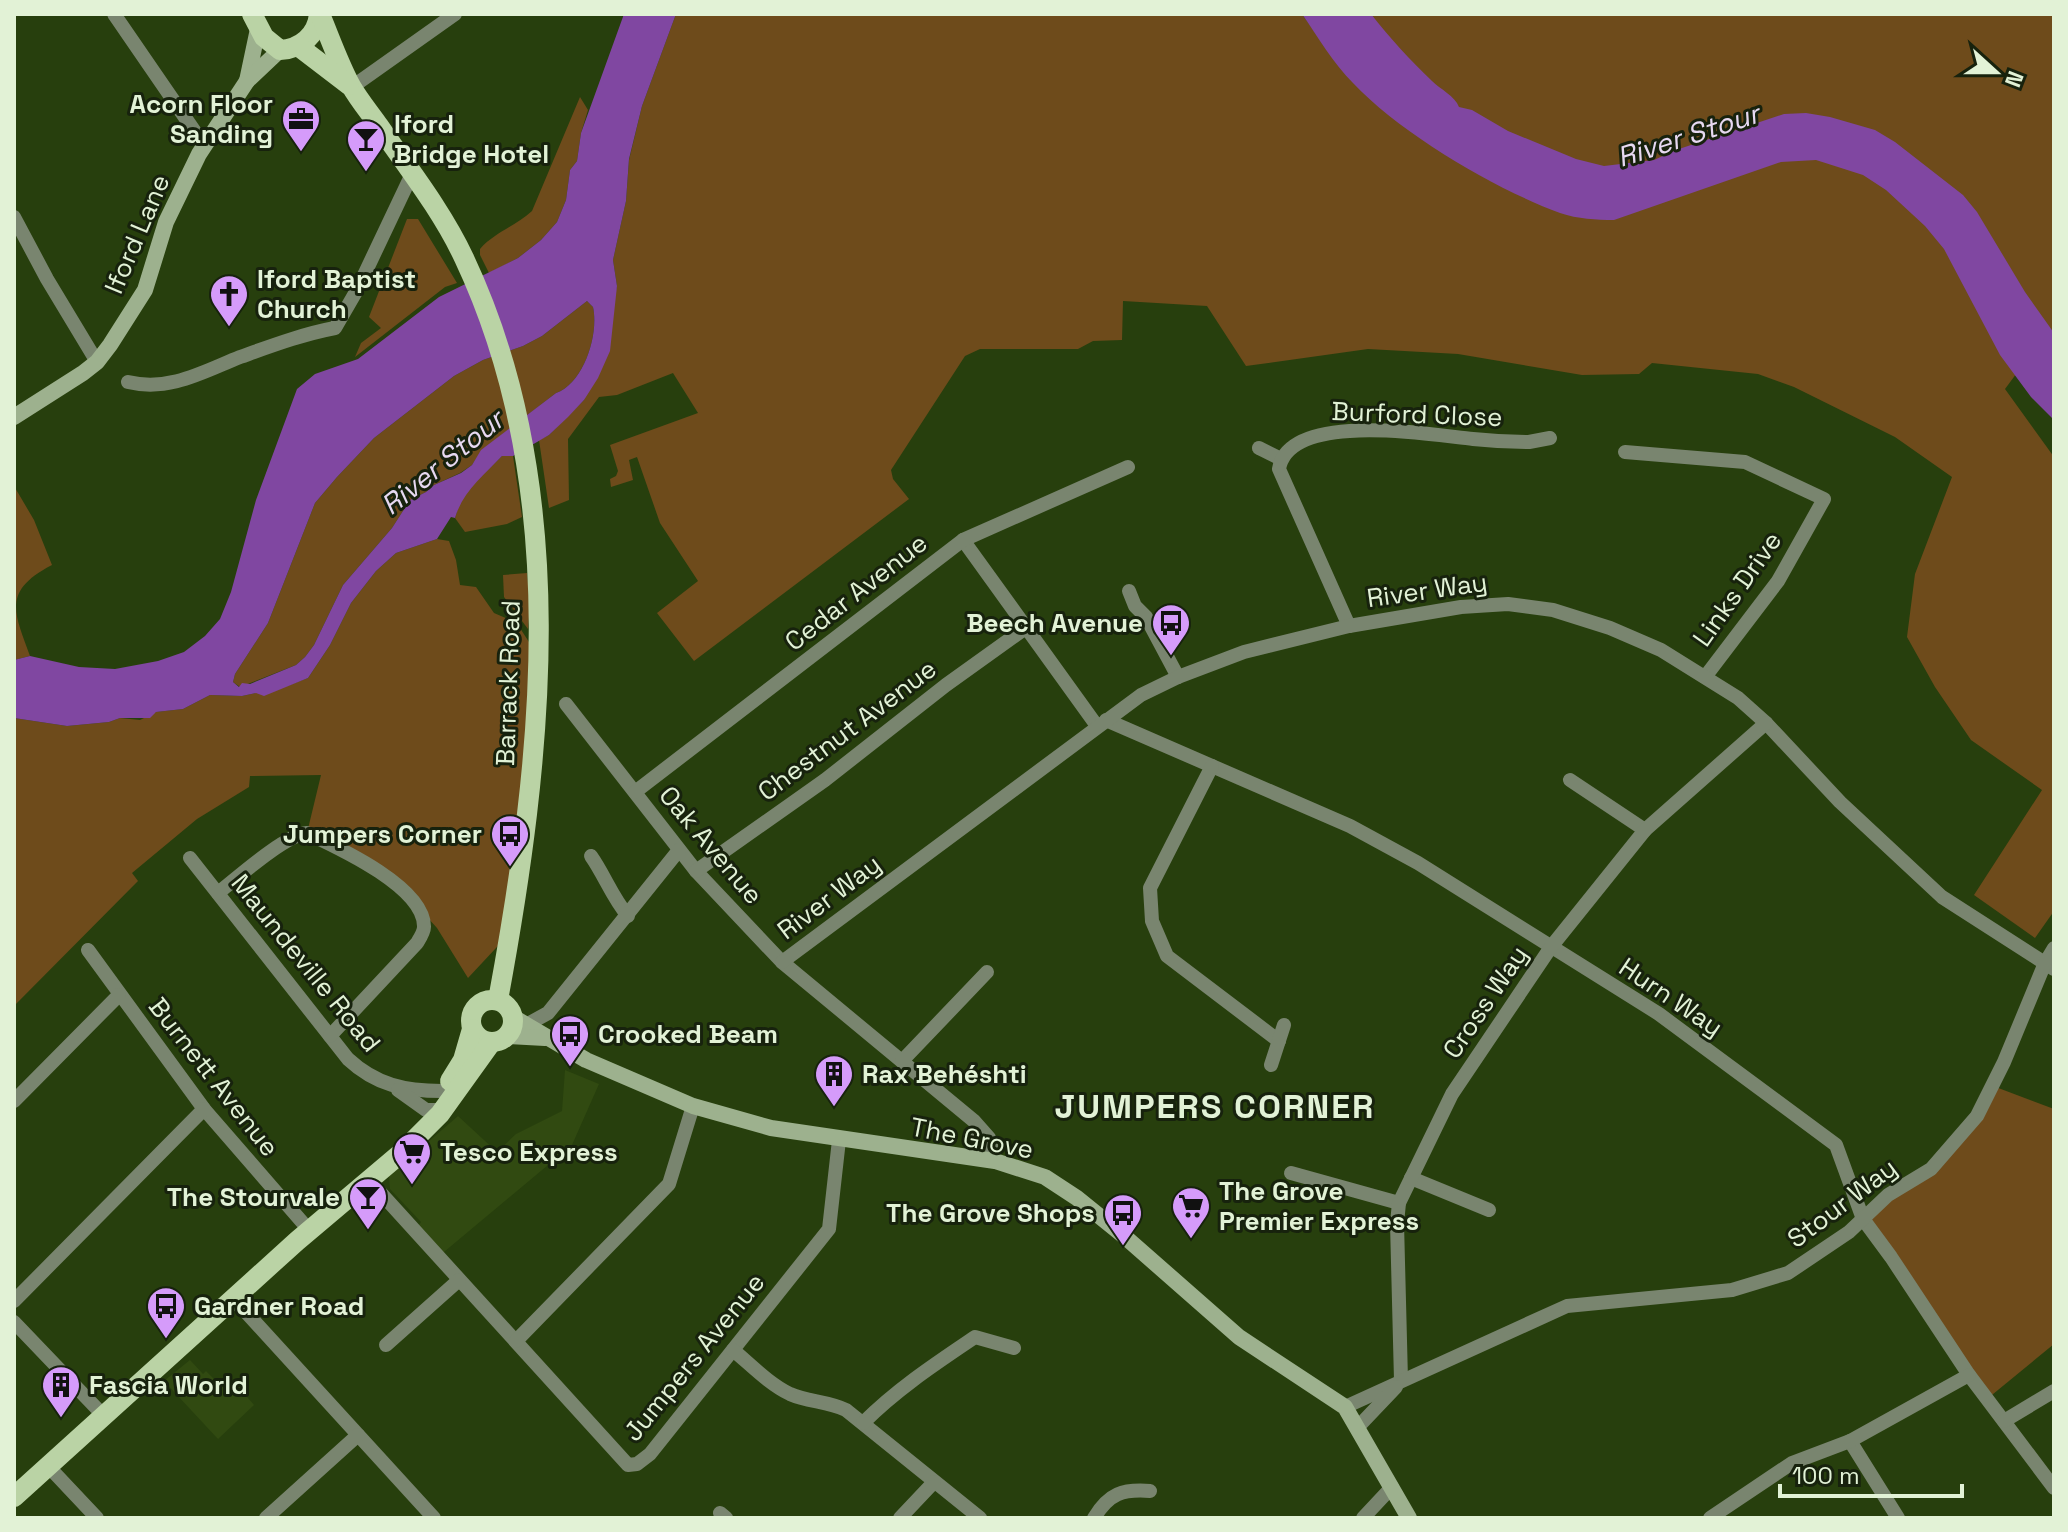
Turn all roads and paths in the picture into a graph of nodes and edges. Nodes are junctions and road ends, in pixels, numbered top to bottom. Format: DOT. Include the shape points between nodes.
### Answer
graph roads {
  1 [pos="114,14"];
  2 [pos="320,14"];
  3 [pos="455,14"];
  4 [pos="255,21"];
  5 [pos="289,48"];
  6 [pos="247,81"];
  7 [pos="352,87"];
  8 [pos="204,145"];
  9 [pos="412,174"];
  10 [pos="14,217"];
  11 [pos="97,362"];
  12 [pos="128,382"];
  13 [pos="14,417"];
  14 [pos="1550,438"];
  15 [pos="1259,448"];
  16 [pos="1625,452"];
  17 [pos="1281,459"];
  18 [pos="1128,467"];
  19 [pos="963,540"];
  20 [pos="1129,591"];
  21 [pos="1349,626"];
  22 [pos="1027,627"];
  23 [pos="1178,677"];
  24 [pos="1705,677"];
  25 [pos="566,704"];
  26 [pos="1102,723"];
  27 [pos="1766,723"];
  28 [pos="1212,766"];
  29 [pos="1570,780"];
  30 [pos="635,792"];
  31 [pos="1645,830"];
  32 [pos="679,850"];
  33 [pos="591,856"];
  34 [pos="190,858"];
  35 [pos="696,871"];
  36 [pos="218,893"];
  37 [pos="628,916"];
  38 [pos="1551,947"];
  39 [pos="2054,948"];
  40 [pos="88,950"];
  41 [pos="782,962"];
  42 [pos="2050,966"];
  43 [pos="987,972"];
  44 [pos="119,995"];
  45 [pos="498,1000"];
  46 [pos="1284,1025"];
  47 [pos="472,1029"];
  48 [pos="510,1030"];
  49 [pos="330,1036"];
  50 [pos="545,1038"];
  51 [pos="1279,1041"];
  52 [pos="902,1061"];
  53 [pos="1271,1065"];
  54 [pos="402,1089"];
  55 [pos="14,1101"];
  56 [pos="437,1104"];
  57 [pos="693,1106"];
  58 [pos="204,1109"];
  59 [pos="979,1128"];
  60 [pos="839,1140"];
  61 [pos="970,1157"];
  62 [pos="995,1161"];
  63 [pos="1291,1173"];
  64 [pos="1411,1178"];
  65 [pos="368,1179"];
  66 [pos="1399,1203"];
  67 [pos="1489,1210"];
  68 [pos="1863,1219"];
  69 [pos="309,1230"];
  70 [pos="459,1280"];
  71 [pos="234,1299"];
  72 [pos="14,1301"];
  73 [pos="14,1322"];
  74 [pos="516,1341"];
  75 [pos="386,1345"];
  76 [pos="1014,1348"];
  77 [pos="733,1350"];
  78 [pos="1969,1375"];
  79 [pos="1401,1380"];
  80 [pos="2054,1391"];
  81 [pos="1345,1407"];
  82 [pos="103,1415"];
  83 [pos="2004,1421"];
  84 [pos="863,1423"];
  85 [pos="1357,1428"];
  86 [pos="358,1435"];
  87 [pos="1850,1441"];
  88 [pos="48,1466"];
  89 [pos="934,1482"];
  90 [pos="1392,1487"];
  91 [pos="2054,1488"];
  92 [pos="1150,1491"];
  93 [pos="14,1497"];
  94 [pos="97,1518"];
  95 [pos="266,1518"];
  96 [pos="434,1518"];
  97 [pos="900,1518"];
  98 [pos="980,1518"];
  99 [pos="1094,1518"];
  100 [pos="1363,1518"];
  101 [pos="1409,1518"];
  102 [pos="1710,1518"];
  103 [pos="1898,1518"];
  1 -- 8 [label="street"];
  2 -- 5 [label="main road" via="309,37"];
  2 -- 7 [label="main road"];
  3 -- 7 [label="street"];
  4 -- 5 [label="main road" via="271,45"];
  4 -- 6 [label="street, Iford Lane"];
  5 -- 6 [label="street, Iford Lane"];
  5 -- 7 [label="main road"];
  6 -- 8 [label="street, Iford Lane"];
  7 -- 9 [label="main road, Barrack Road"];
  8 -- 11 [label="street, Iford Lane" via="166,222 145,290"];
  9 -- 12 [label="street" via="335,328 175,383"];
  9 -- 45 [label="main road, Barrack Road" via="464,259 507,369 537,550 533,758"];
  10 -- 11 [label="street"];
  11 -- 13 [label="street, Iford Lane"];
  14 -- 17 [label="street, Burford Close" via="1500,441 1349,431 1305,439"];
  15 -- 17 [label="street"];
  16 -- 24 [label="street, Links Drive" via="1745,462 1824,499 1778,581"];
  17 -- 21 [label="street" via="1279,469"];
  18 -- 19 [label="street, Cedar Avenue"];
  19 -- 22 [label="street"];
  19 -- 30 [label="street, Cedar Avenue"];
  20 -- 23 [label="street"];
  21 -- 23 [label="street, River Way" via="1244,652"];
  21 -- 24 [label="street, River Way" via="1461,607 1508,604 1553,610 1661,650"];
  22 -- 26 [label="street"];
  22 -- 35 [label="street, Chestnut Avenue"];
  23 -- 26 [label="street, River Way"];
  24 -- 27 [label="street, River Way"];
  25 -- 30 [label="street, Oak Avenue"];
  26 -- 28 [label="street, Hurn Way"];
  26 -- 41 [label="street, River Way"];
  27 -- 31 [label="street, Cross Way"];
  27 -- 42 [label="street, River Way" via="1840,802 1942,897"];
  28 -- 38 [label="street, Hurn Way" via="1350,826"];
  28 -- 51 [label="street" via="1150,888 1152,921 1167,956"];
  29 -- 31 [label="street"];
  30 -- 32 [label="street, Oak Avenue"];
  31 -- 38 [label="street, Cross Way"];
  32 -- 35 [label="street, Oak Avenue"];
  32 -- 37 [label="street"];
  33 -- 37 [label="street"];
  34 -- 36 [label="street, Maundeville Road"];
  35 -- 41 [label="street, Oak Avenue"];
  36 -- 49 [label="street, Maundeville Road"];
  36 -- 49 [label="street" via="281,845 307,833 384,874 413,901 424,929 417,943"];
  37 -- 48 [label="street" via="548,1013"];
  38 -- 64 [label="street, Cross Way" via="1452,1094"];
  38 -- 68 [label="street, Hurn Way" via="1659,1014 1836,1145"];
  39 -- 42 [label="street, Stour Way"];
  40 -- 44 [label="street, Burnett Avenue"];
  41 -- 52 [label="street, Oak Avenue"];
  42 -- 68 [label="street, Stour Way" via="1977,1116 1931,1169 1888,1195"];
  43 -- 52 [label="street"];
  44 -- 55 [label="street"];
  44 -- 58 [label="street, Burnett Avenue"];
  45 -- 47 [label="main road" via="476,1006"];
  45 -- 48 [label="main road" via="510,1010"];
  46 -- 51 [label="street"];
  47 -- 48 [label="main road" via="480,1039"];
  47 -- 56 [label="main road" via="463,1060"];
  48 -- 50 [label="street, The Grove"];
  48 -- 50 [label="street, The Grove"];
  48 -- 56 [label="main road"];
  49 -- 54 [label="street, Maundeville Road" via="360,1070"];
  50 -- 57 [label="street, The Grove"];
  51 -- 53 [label="street"];
  52 -- 59 [label="street, Oak Avenue"];
  54 -- 56 [label="street, Maundeville Road"];
  54 -- 56 [label="street, Maundeville Road"];
  56 -- 65 [label="main road"];
  57 -- 60 [label="street, The Grove"];
  57 -- 74 [label="street" via="669,1184"];
  58 -- 69 [label="street, Burnett Avenue"];
  58 -- 72 [label="street"];
  59 -- 61 [label="street"];
  59 -- 62 [label="street, Oak Avenue" via="989,1138"];
  60 -- 61 [label="street, The Grove"];
  60 -- 77 [label="street, Jumpers Avenue" via="829,1229"];
  61 -- 62 [label="street, The Grove"];
  62 -- 81 [label="street, The Grove" via="1060,1185 1239,1337"];
  63 -- 66 [label="street"];
  64 -- 66 [label="street, Cross Way"];
  64 -- 67 [label="street"];
  65 -- 69 [label="main road"];
  65 -- 70 [label="street, Jumpers Avenue"];
  66 -- 79 [label="street, Cross Way"];
  68 -- 78 [label="street, Hurn Way"];
  68 -- 79 [label="street, Stour Way" via="1788,1273 1732,1290 1567,1306"];
  69 -- 71 [label="main road"];
  70 -- 74 [label="street, Jumpers Avenue"];
  70 -- 75 [label="street"];
  71 -- 82 [label="main road"];
  71 -- 86 [label="street"];
  73 -- 82 [label="street"];
  74 -- 77 [label="street, Jumpers Avenue" via="628,1465 650,1454"];
  76 -- 84 [label="street" via="975,1331"];
  77 -- 84 [label="street" via="785,1392 832,1403"];
  78 -- 83 [label="street, Hurn Way"];
  78 -- 87 [label="street"];
  79 -- 81 [label="street, Stour Way"];
  79 -- 85 [label="street, Stour Way"];
  80 -- 83 [label="street"];
  81 -- 85 [label="street, The Grove"];
  82 -- 88 [label="main road"];
  83 -- 91 [label="street, Hurn Way"];
  84 -- 89 [label="street"];
  85 -- 90 [label="street, The Grove"];
  86 -- 95 [label="street"];
  86 -- 96 [label="street"];
  87 -- 102 [label="street" via="1792,1463"];
  87 -- 103 [label="street"];
  88 -- 93 [label="main road"];
  88 -- 94 [label="street"];
  89 -- 97 [label="street"];
  89 -- 98 [label="street"];
  90 -- 100 [label="street"];
  90 -- 101 [label="street, The Grove"];
  92 -- 99 [label="street" via="1127,1489"];
}
